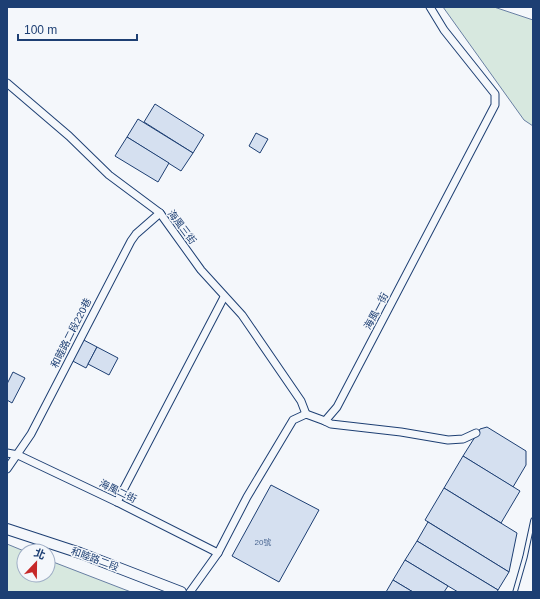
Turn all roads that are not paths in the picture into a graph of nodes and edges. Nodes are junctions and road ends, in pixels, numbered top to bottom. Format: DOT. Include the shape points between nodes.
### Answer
graph roads {
  1 [pos="430,7"];
  2 [pos="7,83"];
  3 [pos="160,213"];
  4 [pos="224,297"];
  5 [pos="306,414"];
  6 [pos="325,421"];
  7 [pos="476,434"];
  8 [pos="7,453"];
  9 [pos="18,455"];
  10 [pos="7,469"];
  11 [pos="116,502"];
  12 [pos="533,520"];
  13 [pos="7,529"];
  14 [pos="218,553"];
  15 [pos="181,592"];
  16 [pos="190,592"];
  17 [pos="515,592"];
  1 -- 6 [label="street, 海風一街" via="444,30 495,94 495,105 337,406"];
  2 -- 3 [label="street, 海風三街" via="69,136 109,175"];
  3 -- 4 [label="street, 海風三街"];
  3 -- 9 [label="street, 和睦路二段220巷" via="131,241"];
  4 -- 5 [label="street, 海風三街" via="242,315 300,401"];
  4 -- 11 [label="street"];
  5 -- 6 [label="street"];
  5 -- 14 [label="street" via="293,420 247,497"];
  6 -- 7 [label="street" via="331,424 448,440 463,439"];
  8 -- 9 [label="street, 海風二街"];
  9 -- 10 [label="street, 和睦路二段220巷"];
  9 -- 11 [label="street, 海風二街"];
  11 -- 14 [label="street, 海風二街"];
  12 -- 17 [label="lane"];
  13 -- 15 [label="street, 和睦路二段" via="80,553"];
  14 -- 16 [label="street"];
}
